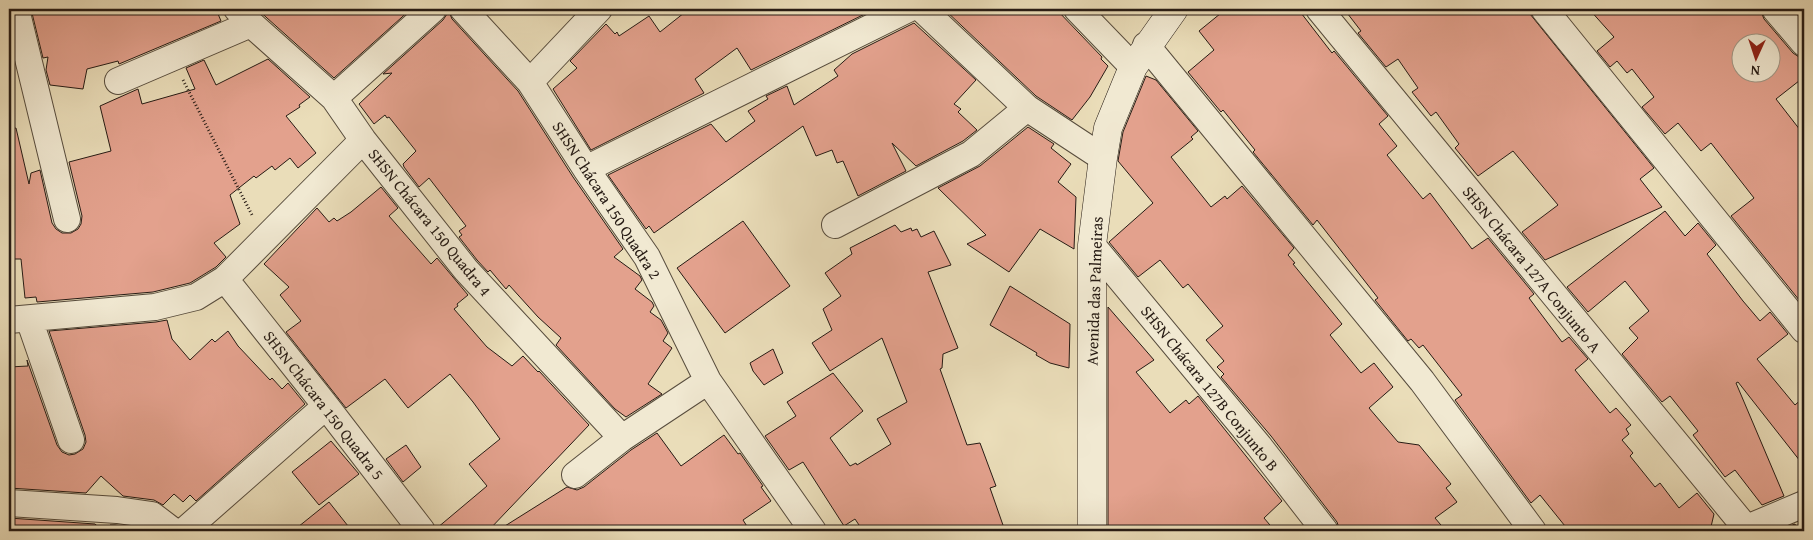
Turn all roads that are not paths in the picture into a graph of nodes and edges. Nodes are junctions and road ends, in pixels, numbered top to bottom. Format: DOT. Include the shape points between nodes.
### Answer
graph roads {
  1 [pos="16,9"];
  2 [pos="433,9"];
  3 [pos="463,9"];
  4 [pos="599,9"];
  5 [pos="908,9"];
  6 [pos="922,9"];
  7 [pos="1077,9"];
  8 [pos="1174,9"];
  9 [pos="1319,9"];
  10 [pos="1544,9"];
  11 [pos="1775,9"];
  12 [pos="244,16"];
  13 [pos="1804,43"];
  14 [pos="1140,56"];
  15 [pos="118,81"];
  16 [pos="530,82"];
  17 [pos="334,98"];
  18 [pos="1027,108"];
  19 [pos="363,140"];
  20 [pos="1103,158"];
  21 [pos="586,169"];
  22 [pos="67,219"];
  23 [pos="835,225"];
  24 [pos="1092,245"];
  25 [pos="225,279"];
  26 [pos="19,320"];
  27 [pos="1804,330"];
  28 [pos="708,381"];
  29 [pos="326,406"];
  30 [pos="622,438"];
  31 [pos="71,440"];
  32 [pos="575,475"];
  33 [pos="9,504"];
  34 [pos="1804,504"];
  35 [pos="1743,530"];
  36 [pos="173,531"];
  37 [pos="184,531"];
  38 [pos="422,531"];
  39 [pos="813,531"];
  40 [pos="1092,531"];
  41 [pos="1325,531"];
  42 [pos="1533,531"];
  1 -- 22 [label="street"];
  2 -- 17 [label="street"];
  3 -- 16 [label="street, SHSN Chácara 150 Quadra 2"];
  4 -- 16 [label="street"];
  5 -- 21 [label="street"];
  6 -- 18 [label="street"];
  7 -- 14 [label="street"];
  8 -- 14 [label="street, Avenida das Palmeiras"];
  9 -- 35 [label="street, SHSN Chácara 127A Conjunto A"];
  10 -- 27 [label="street"];
  11 -- 13 [label="street"];
  12 -- 15 [label="street" via="172,57"];
  12 -- 17 [label="street, SHSN Chácara 150 Quadra 4"];
  14 -- 20 [label="street, Avenida das Palmeiras" via="1108,128"];
  14 -- 42 [label="street" via="1422,381"];
  16 -- 21 [label="street, SHSN Chácara 150 Quadra 2"];
  17 -- 19 [label="street, SHSN Chácara 150 Quadra 4"];
  18 -- 20 [label="street"];
  18 -- 23 [label="street" via="971,154"];
  19 -- 25 [label="street"];
  19 -- 30 [label="street, SHSN Chácara 150 Quadra 4" via="466,270"];
  20 -- 24 [label="street, Avenida das Palmeiras"];
  21 -- 28 [label="street, SHSN Chácara 150 Quadra 2" via="647,257"];
  24 -- 40 [label="street, Avenida das Palmeiras"];
  24 -- 41 [label="street, SHSN Chácara 127B Conjunto B" via="1259,446"];
  25 -- 26 [label="street" via="196,297 155,307"];
  25 -- 29 [label="street, SHSN Chácara 150 Quadra 5"];
  26 -- 31 [label="street"];
  28 -- 30 [label="street"];
  28 -- 39 [label="street, SHSN Chácara 150 Quadra 2"];
  29 -- 37 [label="street"];
  29 -- 38 [label="street, SHSN Chácara 150 Quadra 5"];
  30 -- 32 [label="street"];
  33 -- 36 [label="street" via="152,515"];
  34 -- 35 [label="street"];
}
